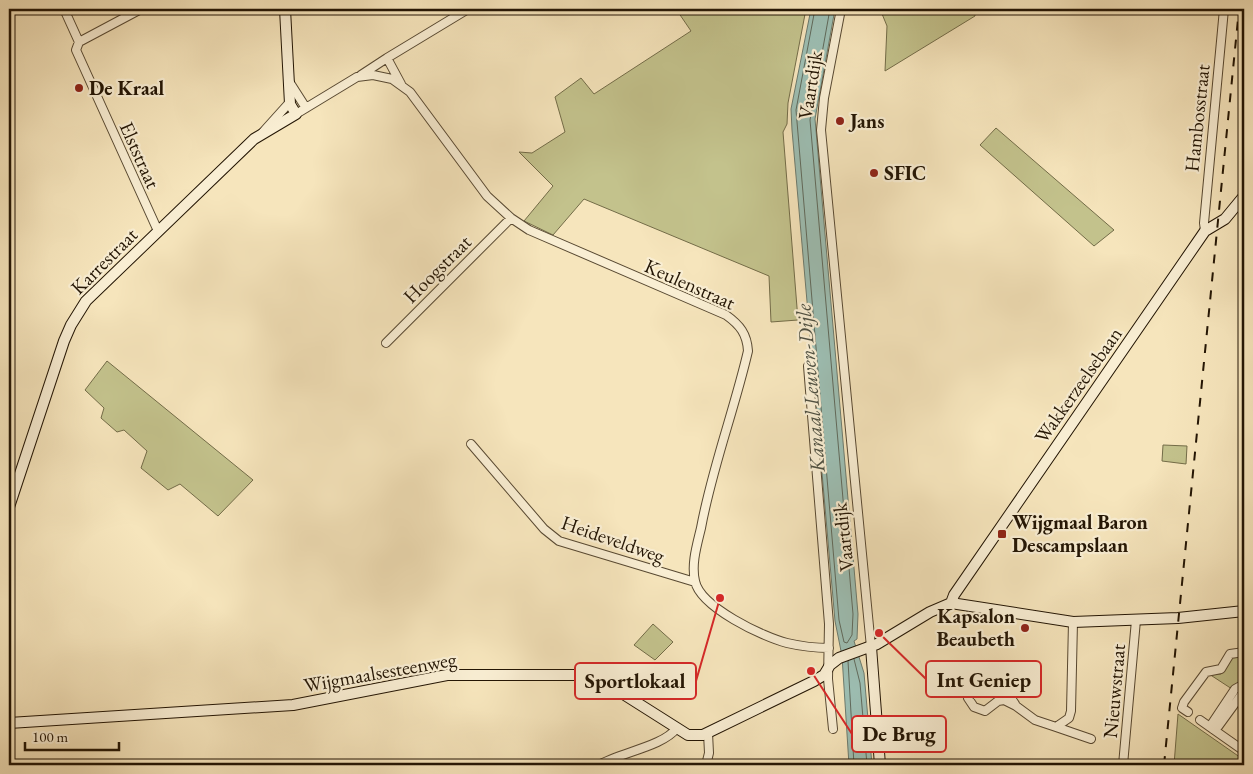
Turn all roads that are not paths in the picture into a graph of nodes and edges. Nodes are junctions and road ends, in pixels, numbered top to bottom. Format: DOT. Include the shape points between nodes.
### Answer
graph roads {
  1 [pos="64,9"];
  2 [pos="141,9"];
  3 [pos="285,9"];
  4 [pos="468,9"];
  5 [pos="841,9"];
  6 [pos="1224,9"];
  7 [pos="78,42"];
  8 [pos="387,58"];
  9 [pos="357,77"];
  10 [pos="290,83"];
  11 [pos="402,84"];
  12 [pos="290,102"];
  13 [pos="306,108"];
  14 [pos="296,114"];
  15 [pos="261,134"];
  16 [pos="1244,196"];
  17 [pos="511,218"];
  18 [pos="158,231"];
  19 [pos="1205,231"];
  20 [pos="386,343"];
  21 [pos="808,366"];
  22 [pos="471,444"];
  23 [pos="9,507"];
  24 [pos="695,582"];
  25 [pos="951,603"];
  26 [pos="1244,611"];
  27 [pos="1136,620"];
  28 [pos="1073,622"];
  29 [pos="829,648"];
  30 [pos="866,648"];
  31 [pos="1244,652"];
  32 [pos="830,665"];
  33 [pos="992,668"];
  34 [pos="982,680"];
  35 [pos="1244,684"];
  36 [pos="1244,691"];
  37 [pos="1016,706"];
  38 [pos="1188,712"];
  39 [pos="1200,720"];
  40 [pos="9,723"];
  41 [pos="1056,727"];
  42 [pos="677,728"];
  43 [pos="833,729"];
  44 [pos="1212,729"];
  45 [pos="708,733"];
  46 [pos="1091,738"];
  47 [pos="1244,750"];
  48 [pos="599,765"];
  49 [pos="706,765"];
  50 [pos="880,765"];
  51 [pos="1123,765"];
  1 -- 7 [label="street, Elststraat"];
  2 -- 7 [label="street"];
  3 -- 10 [label="street"];
  4 -- 8 [label="street"];
  5 -- 30 [label="street, Vaartdijk" via="821,130"];
  6 -- 19 [label="street, Hambosstraat"];
  7 -- 18 [label="street, Elststraat" via="76,50"];
  8 -- 9 [label="street"];
  8 -- 11 [label="street, Keulenstraat"];
  9 -- 11 [label="street" via="373,75"];
  9 -- 13 [label="street"];
  10 -- 12 [label="street"];
  10 -- 13 [label="street"];
  11 -- 17 [label="street, Keulenstraat" via="487,196"];
  12 -- 14 [label="street"];
  12 -- 15 [label="street, Karrestraat"];
  13 -- 14 [label="street"];
  14 -- 15 [label="street, Karrestraat"];
  15 -- 18 [label="street, Karrestraat"];
  16 -- 19 [label="street, Wakkerzeelsebaan" via="1226,219"];
  17 -- 20 [label="street, Hoogstraat"];
  17 -- 24 [label="street, Keulenstraat" via="529,230 726,315 743,330 748,351 707,497 694,566"];
  18 -- 23 [label="street, Karrestraat" via="86,301 71,325"];
  19 -- 25 [label="street, Wakkerzeelsebaan"];
  21 -- 29 [label="street, Vaartdijk"];
  22 -- 24 [label="street, Heideveldweg" via="559,542"];
  24 -- 29 [label="street" via="709,602 752,629 787,643"];
  25 -- 28 [label="street"];
  25 -- 30 [label="street"];
  26 -- 27 [label="street"];
  27 -- 28 [label="street"];
  27 -- 51 [label="street, Nieuwstraat"];
  28 -- 41 [label="street" via="1069,718"];
  29 -- 32 [label="street, Vaartdijk"];
  30 -- 32 [label="street, Wijgmaalsesteenweg" via="838,658"];
  30 -- 50 [label="street, Vaartdijk"];
  31 -- 38 [label="street" via="1230,654 1221,669 1206,672 1184,702 1182,708"];
  32 -- 43 [label="street, Vaartdijk" via="828,678"];
  32 -- 45 [label="street, Wijgmaalsesteenweg" via="827,672 814,681"];
  33 -- 34 [label="street"];
  34 -- 37 [label="street" via="1000,681"];
  34 -- 37 [label="street" via="968,698 974,708 985,711 1004,700"];
  35 -- 44 [label="street" via="1235,689 1211,725"];
  36 -- 44 [label="street" via="1217,728"];
  37 -- 41 [label="street" via="1035,720"];
  39 -- 44 [label="street"];
  40 -- 42 [label="street, Wijgmaalsesteenweg" via="293,705 447,675 580,675 598,678"];
  41 -- 46 [label="street"];
  42 -- 45 [label="street, Wijgmaalsesteenweg" via="688,735"];
  42 -- 48 [label="street" via="667,738"];
  44 -- 47 [label="street"];
  45 -- 49 [label="street"];
}
